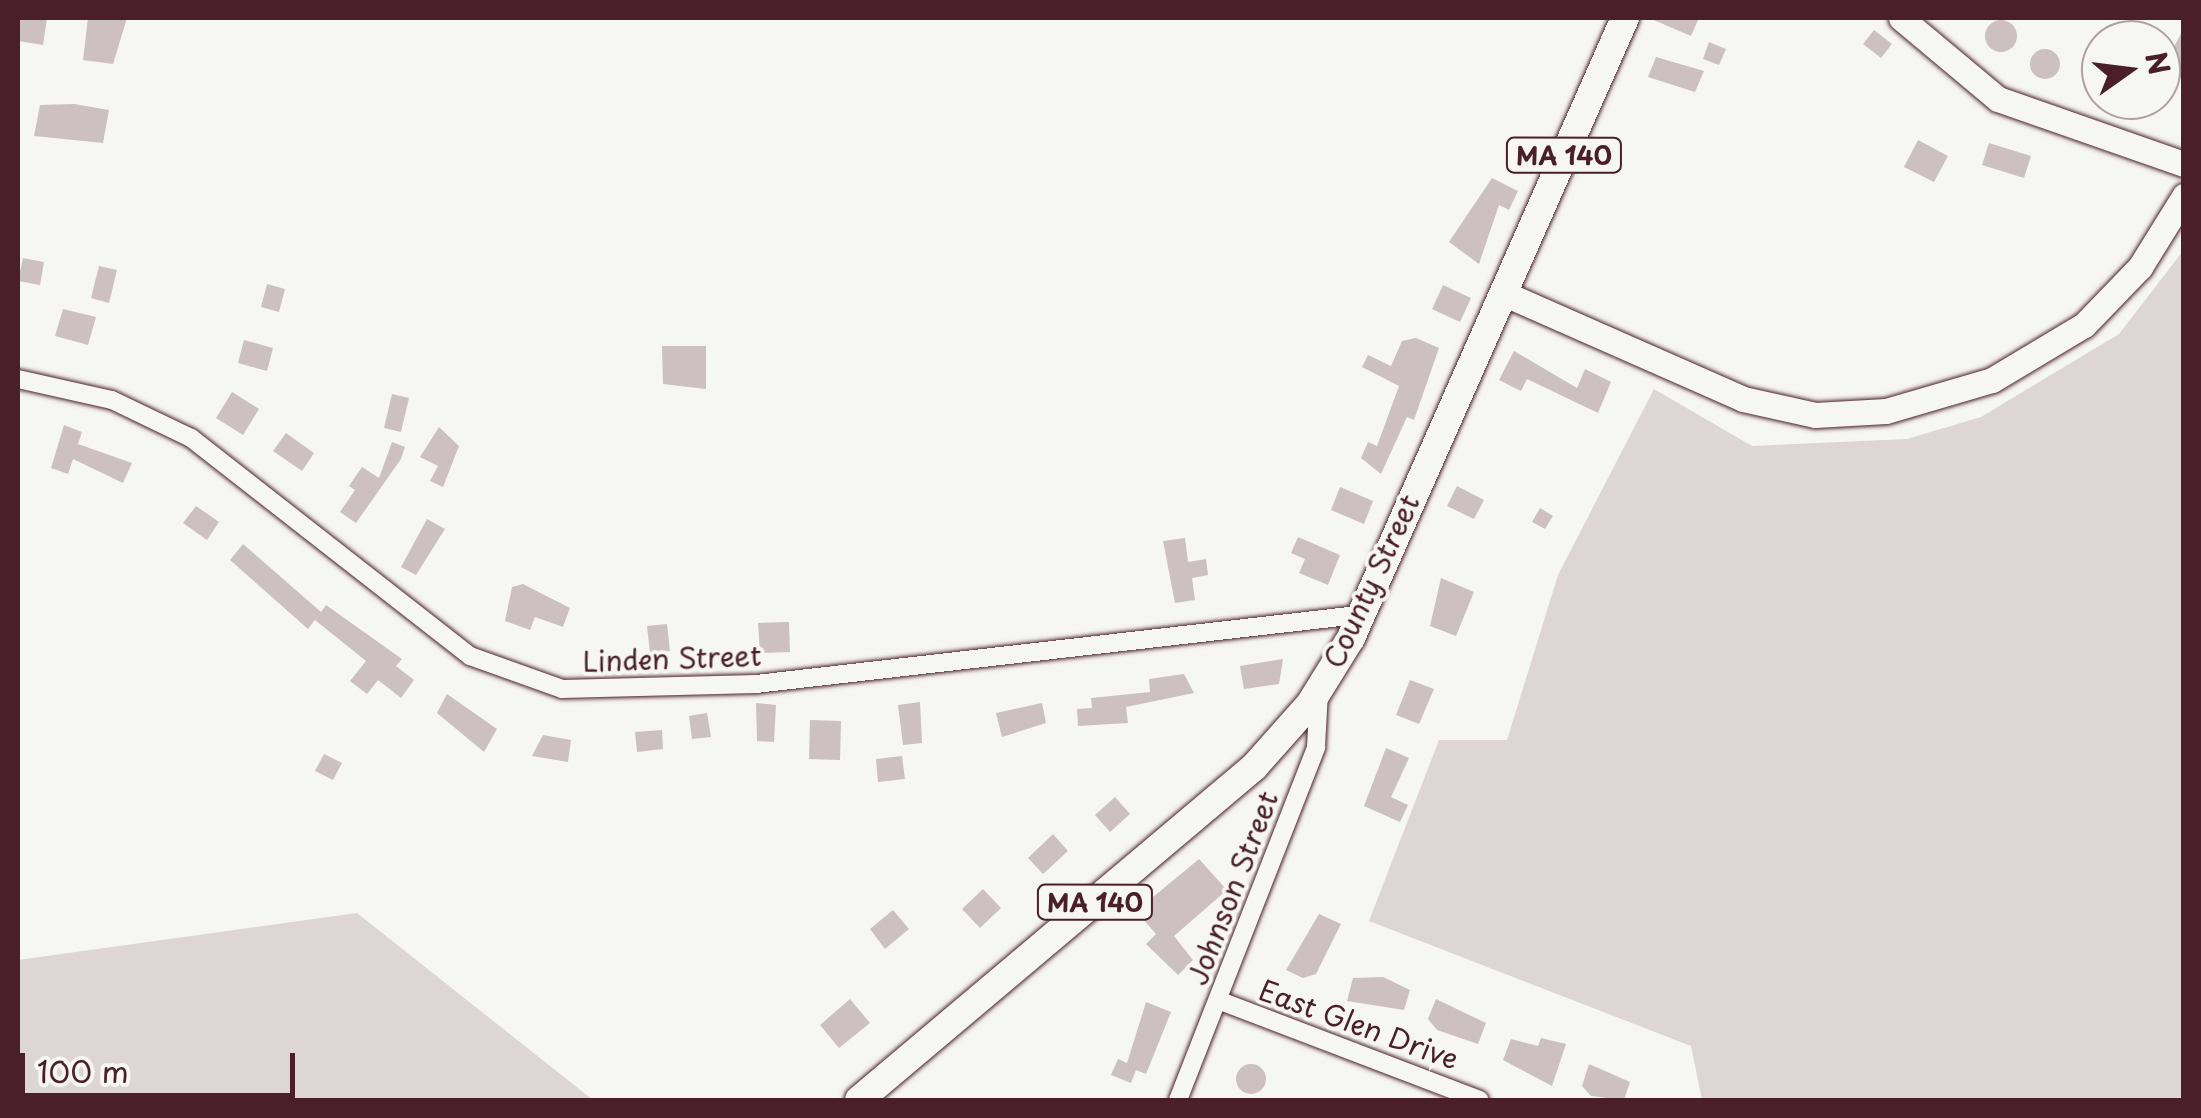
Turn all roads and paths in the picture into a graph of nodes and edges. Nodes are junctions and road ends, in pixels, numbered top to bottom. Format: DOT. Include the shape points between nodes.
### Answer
graph roads {
  1 [pos="1626,18"];
  2 [pos="1901,18"];
  3 [pos="2184,164"];
  4 [pos="2184,196"];
  5 [pos="1503,292"];
  6 [pos="18,380"];
  7 [pos="1358,614"];
  8 [pos="1318,691"];
  9 [pos="1218,1000"];
  10 [pos="859,1100"];
  11 [pos="1178,1100"];
  12 [pos="1480,1100"];
  1 -- 5 [label="main road, County Street / MA 140"];
  2 -- 3 [label="street" via="1998,99"];
  4 -- 5 [label="street" via="2140,267 2084,325 1992,380 1886,411 1815,415 1743,399"];
  5 -- 7 [label="main road, County Street / MA 140"];
  6 -- 7 [label="street, Linden Street" via="112,400 192,438 470,656 562,689 756,684"];
  7 -- 8 [label="main road, County Street / MA 140"];
  8 -- 9 [label="street, Johnson Street" via="1316,747"];
  8 -- 10 [label="main road, County Street / MA 140" via="1254,767"];
  9 -- 11 [label="street, Johnson Street"];
  9 -- 12 [label="street, East Glen Drive"];
}
